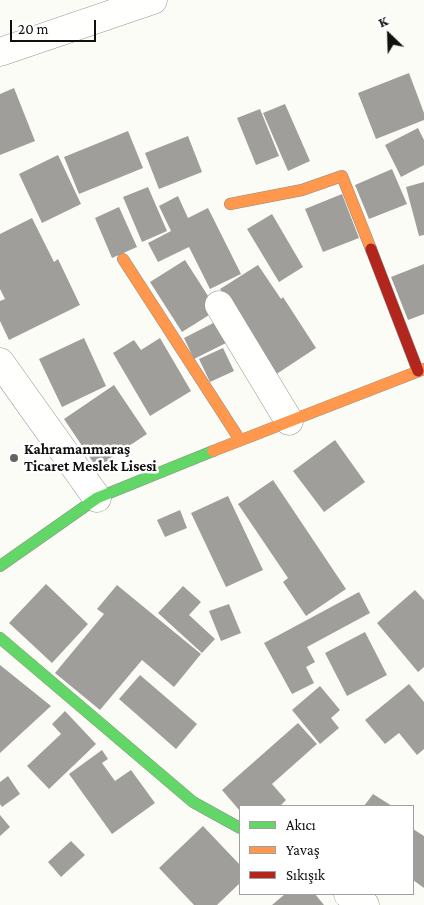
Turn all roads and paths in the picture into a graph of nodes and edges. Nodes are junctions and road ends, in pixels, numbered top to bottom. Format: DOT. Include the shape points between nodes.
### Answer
graph roads {
  1 [pos="153,0"];
  2 [pos="0,52"];
  3 [pos="230,204"];
  4 [pos="123,259"];
  5 [pos="219,305"];
  6 [pos="0,362"];
  7 [pos="421,370"];
  8 [pos="289,420"];
  9 [pos="240,440"];
  10 [pos="97,498"];
  11 [pos="0,566"];
  12 [pos="0,638"];
  13 [pos="239,827"];
  14 [pos="350,895"];
  15 [pos="365,905"];
  1 -- 2 [label="street"];
  3 -- 7 [label="street" via="302,190 342,176"];
  4 -- 9 [label="street"];
  5 -- 8 [label="street"];
  6 -- 10 [label="street"];
  7 -- 8 [label="street"];
  8 -- 9 [label="street"];
  9 -- 10 [label="street"];
  10 -- 11 [label="street"];
  12 -- 13 [label="street" via="193,802"];
  14 -- 15 [label="street"];
}
